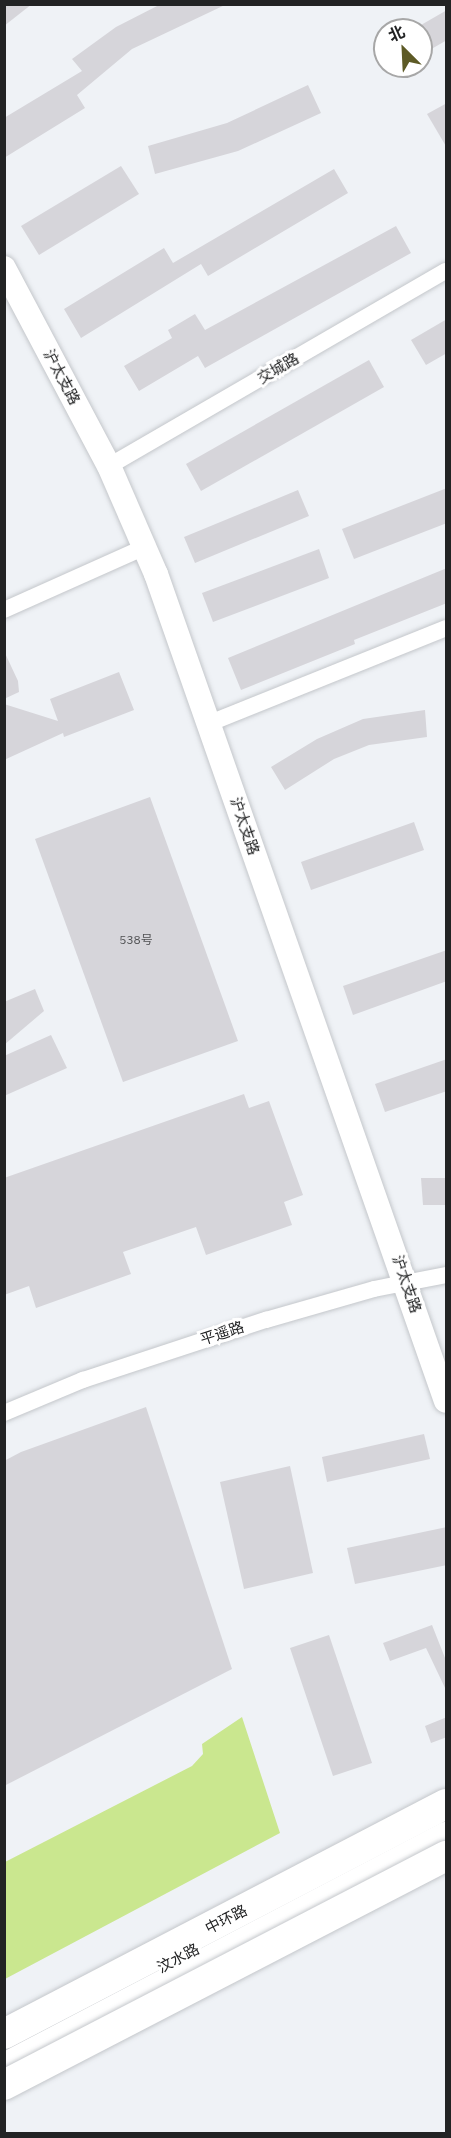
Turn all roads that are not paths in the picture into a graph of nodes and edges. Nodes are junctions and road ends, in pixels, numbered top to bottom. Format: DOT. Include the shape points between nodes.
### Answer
graph roads {
  1 [pos="4,268"];
  2 [pos="447,271"];
  3 [pos="109,466"];
  4 [pos="145,546"];
  5 [pos="4,610"];
  6 [pos="447,628"];
  7 [pos="210,723"];
  8 [pos="447,1275"];
  9 [pos="407,1283"];
  10 [pos="447,1401"];
  11 [pos="4,1413"];
  12 [pos="447,1796"];
  13 [pos="447,1804"];
  14 [pos="447,1817"];
  15 [pos="447,1836"];
  16 [pos="447,1856"];
  17 [pos="447,1866"];
  18 [pos="276,1924"];
  19 [pos="228,1979"];
  20 [pos="4,2025"];
  21 [pos="103,2044"];
  22 [pos="8,2052"];
  23 [pos="4,2085"];
  24 [pos="4,2095"];
  1 -- 3 [label="street, 沪太支路"];
  2 -- 3 [label="street, 交城路"];
  3 -- 4 [label="street, 沪太支路"];
  4 -- 5 [label="street"];
  4 -- 7 [label="street, 沪太支路"];
  6 -- 7 [label="street"];
  7 -- 9 [label="street, 沪太支路"];
  8 -- 9 [label="street, 平遥路"];
  9 -- 10 [label="street, 沪太支路"];
  9 -- 11 [label="street, 平遥路" via="309,1307 149,1357"];
  12 -- 20 [label="main road, 汶水路"];
  13 -- 22 [label="highway, 中环路"];
  14 -- 22 [label="main road, 汶水路"];
  15 -- 18 [label="main road, 汶水路"];
  16 -- 23 [label="highway, bridge"];
  17 -- 19 [label="main road"];
  18 -- 19 [label="main road"];
  18 -- 22 [label="main road, 汶水路"];
  19 -- 21 [label="main road"];
  21 -- 22 [label="main road"];
  21 -- 24 [label="main road"];
}
